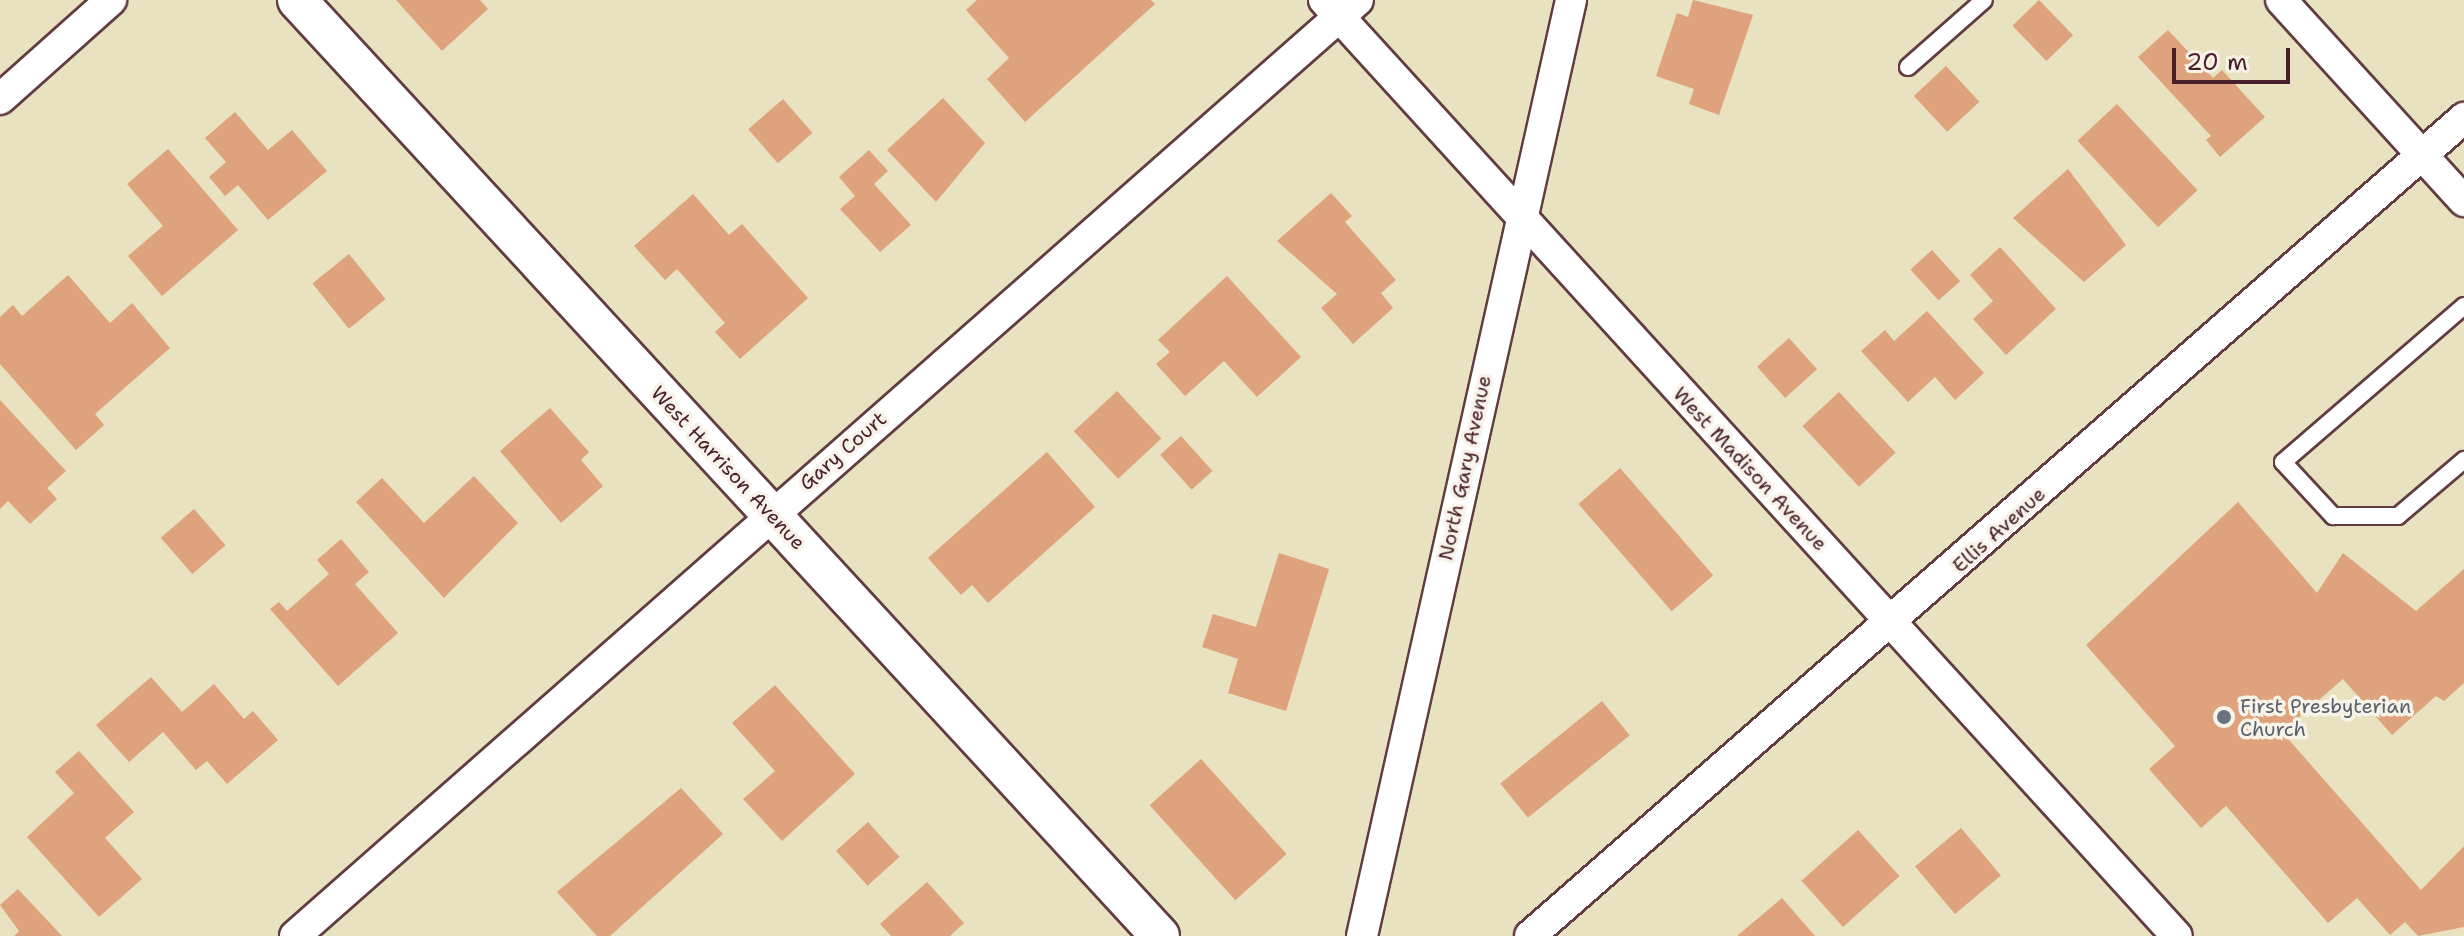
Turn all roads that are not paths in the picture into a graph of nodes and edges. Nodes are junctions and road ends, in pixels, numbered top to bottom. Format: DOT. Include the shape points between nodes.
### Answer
graph roads {
  1 [pos="111,0"];
  2 [pos="297,0"];
  3 [pos="1571,0"];
  4 [pos="1984,0"];
  5 [pos="2281,0"];
  6 [pos="1340,5"];
  7 [pos="1908,67"];
  8 [pos="0,99"];
  9 [pos="2464,118"];
  10 [pos="2422,155"];
  11 [pos="2464,201"];
  12 [pos="1519,220"];
  13 [pos="2464,306"];
  14 [pos="2464,460"];
  15 [pos="771,514"];
  16 [pos="1893,624"];
  17 [pos="295,936"];
  18 [pos="1160,936"];
  19 [pos="1362,936"];
  20 [pos="1530,936"];
  21 [pos="2177,936"];
  1 -- 8 [label="street"];
  2 -- 15 [label="street, West Harrison Avenue"];
  3 -- 12 [label="street, North Gary Avenue"];
  4 -- 7 [label="lane"];
  5 -- 10 [label="street"];
  6 -- 12 [label="street, West Madison Avenue"];
  6 -- 15 [label="street, Gary Court"];
  9 -- 10 [label="street, Ellis Avenue"];
  10 -- 11 [label="street"];
  10 -- 16 [label="street, Ellis Avenue"];
  12 -- 16 [label="street, West Madison Avenue"];
  12 -- 19 [label="street, North Gary Avenue"];
  13 -- 14 [label="lane" via="2283,462 2333,516 2398,516"];
  15 -- 17 [label="street, Gary Court"];
  15 -- 18 [label="street, West Harrison Avenue"];
  16 -- 20 [label="street, Ellis Avenue"];
  16 -- 21 [label="street, West Madison Avenue"];
}
